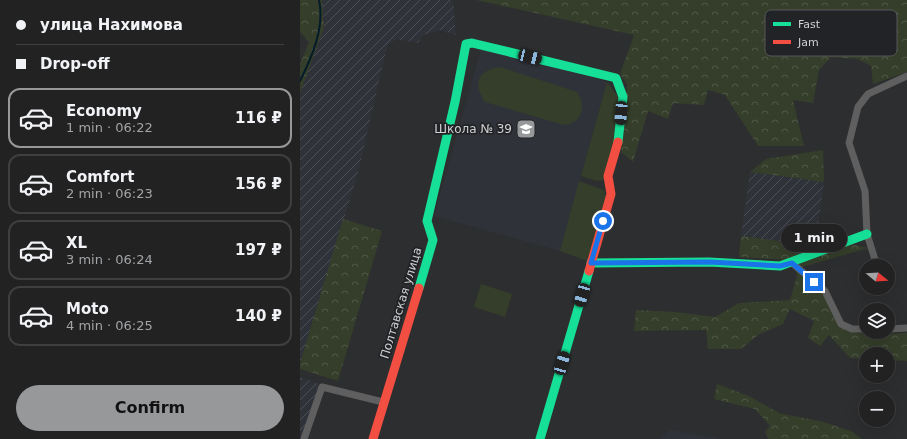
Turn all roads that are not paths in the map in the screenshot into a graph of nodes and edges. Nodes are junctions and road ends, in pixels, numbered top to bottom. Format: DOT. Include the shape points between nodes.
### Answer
graph roads {
  1 [pos="907,76"];
  2 [pos="867,234"];
  3 [pos="875,259"];
  4 [pos="591,263"];
  5 [pos="792,263"];
  6 [pos="907,328"];
  7 [pos="859,329"];
  8 [pos="895,329"];
  9 [pos="383,402"];
  10 [pos="304,439"];
  11 [pos="372,439"];
  12 [pos="540,439"];
  13 [pos="544,439"];
  1 -- 2 [label="street" via="868,94 858,107 849,143 865,191"];
  2 -- 3 [label="street"];
  2 -- 5 [label="street"];
  4 -- 5 [label="street" via="710,262 780,266"];
  4 -- 9 [label="street, Полтавская улица" via="611,194 608,176 618,144 623,97 616,78 472,43 466,44 427,221 433,240"];
  4 -- 12 [label="street"];
  5 -- 7 [label="street" via="825,291 841,324"];
  6 -- 8 [label="street"];
  9 -- 10 [label="street" via="322,387"];
  9 -- 11 [label="street, Полтавская улица"];
  12 -- 13 [label="street"];
}
